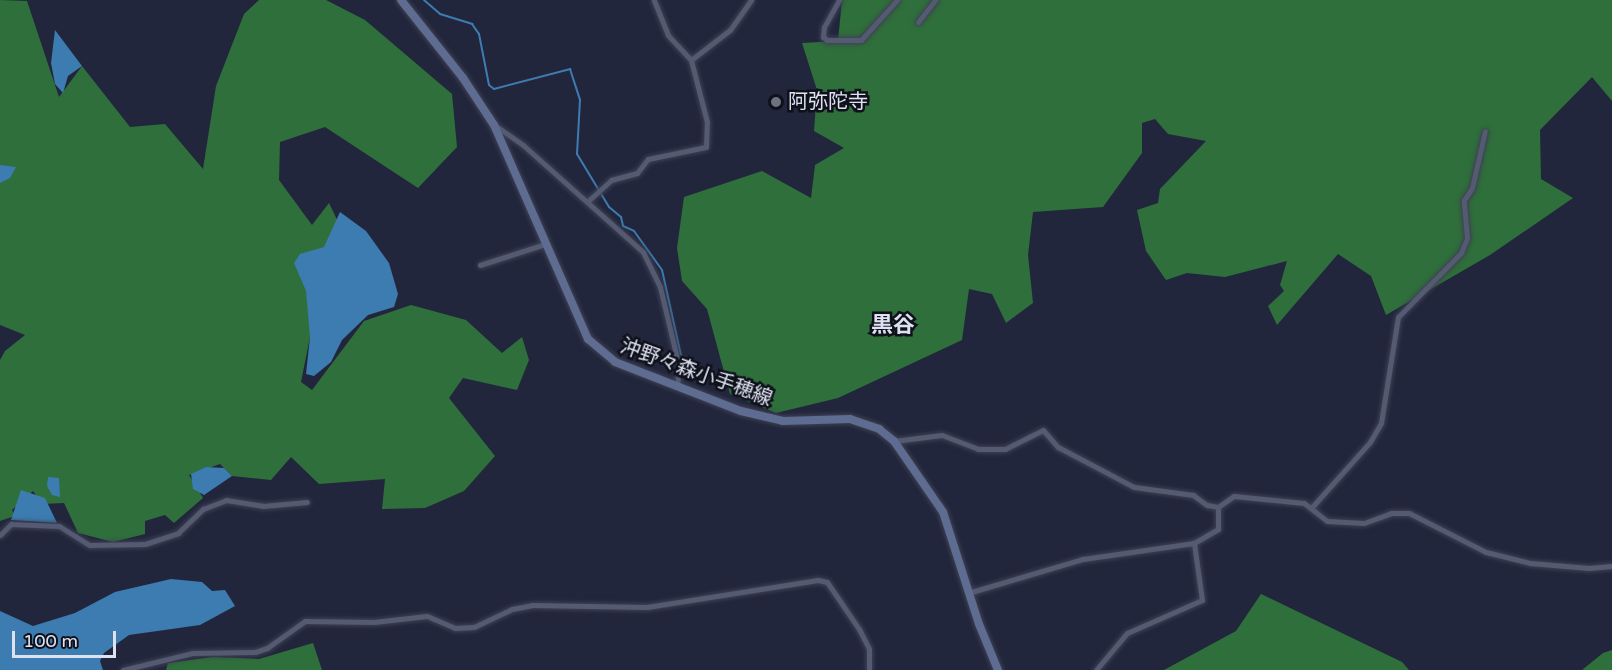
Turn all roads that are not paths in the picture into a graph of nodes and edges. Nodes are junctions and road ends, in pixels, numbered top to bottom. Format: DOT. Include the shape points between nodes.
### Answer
graph roads {
  1 [pos="401,0"];
  2 [pos="654,0"];
  3 [pos="751,0"];
  4 [pos="839,0"];
  5 [pos="897,0"];
  6 [pos="935,0"];
  7 [pos="918,22"];
  8 [pos="691,60"];
  9 [pos="494,125"];
  10 [pos="1485,131"];
  11 [pos="588,201"];
  12 [pos="545,244"];
  13 [pos="480,265"];
  14 [pos="677,386"];
  15 [pos="894,441"];
  16 [pos="307,502"];
  17 [pos="1218,507"];
  18 [pos="1312,507"];
  19 [pos="0,535"];
  20 [pos="1194,543"];
  21 [pos="1612,566"];
  22 [pos="968,593"];
  23 [pos="123,670"];
  24 [pos="869,670"];
  25 [pos="998,670"];
  26 [pos="1096,670"];
  1 -- 9 [label="main road, 沖野々森小手穂線" via="463,78"];
  2 -- 8 [label="street" via="668,35"];
  3 -- 8 [label="street" via="730,30"];
  4 -- 5 [label="street" via="824,27 822,37 827,40 861,40"];
  6 -- 7 [label="street"];
  8 -- 11 [label="street" via="707,122 706,147 648,159 637,173 627,179 611,180"];
  9 -- 11 [label="street"];
  9 -- 12 [label="main road, 沖野々森小手穂線"];
  10 -- 18 [label="street" via="1472,188 1464,200 1467,238 1461,253 1398,317 1381,423 1370,442"];
  11 -- 14 [label="street" via="643,252 651,267 679,367"];
  12 -- 13 [label="street"];
  12 -- 14 [label="main road, 沖野々森小手穂線" via="582,327 600,352 615,362"];
  14 -- 15 [label="main road, 沖野々森小手穂線" via="741,411 783,421 865,421"];
  15 -- 17 [label="street" via="942,435 978,449 1005,449 1043,430 1058,447 1134,487 1193,495"];
  15 -- 22 [label="main road, 沖野々森小手穂線" via="943,512"];
  16 -- 19 [label="street" via="263,506 226,500 203,509 178,533 145,544 90,545 59,526 11,524"];
  17 -- 18 [label="street" via="1234,496 1284,498"];
  17 -- 20 [label="street" via="1218,529"];
  18 -- 21 [label="street" via="1327,522 1350,524 1364,524 1391,513 1409,513 1471,547 1530,563"];
  20 -- 22 [label="street" via="1083,559"];
  20 -- 26 [label="street" via="1202,600 1127,633"];
  22 -- 25 [label="main road, 沖野々森小手穂線"];
  23 -- 24 [label="street" via="192,653 255,652 267,648 304,621 374,622 427,616 455,628 474,627 512,609 532,605 647,607 818,580 827,582 859,629 870,651"];
}
